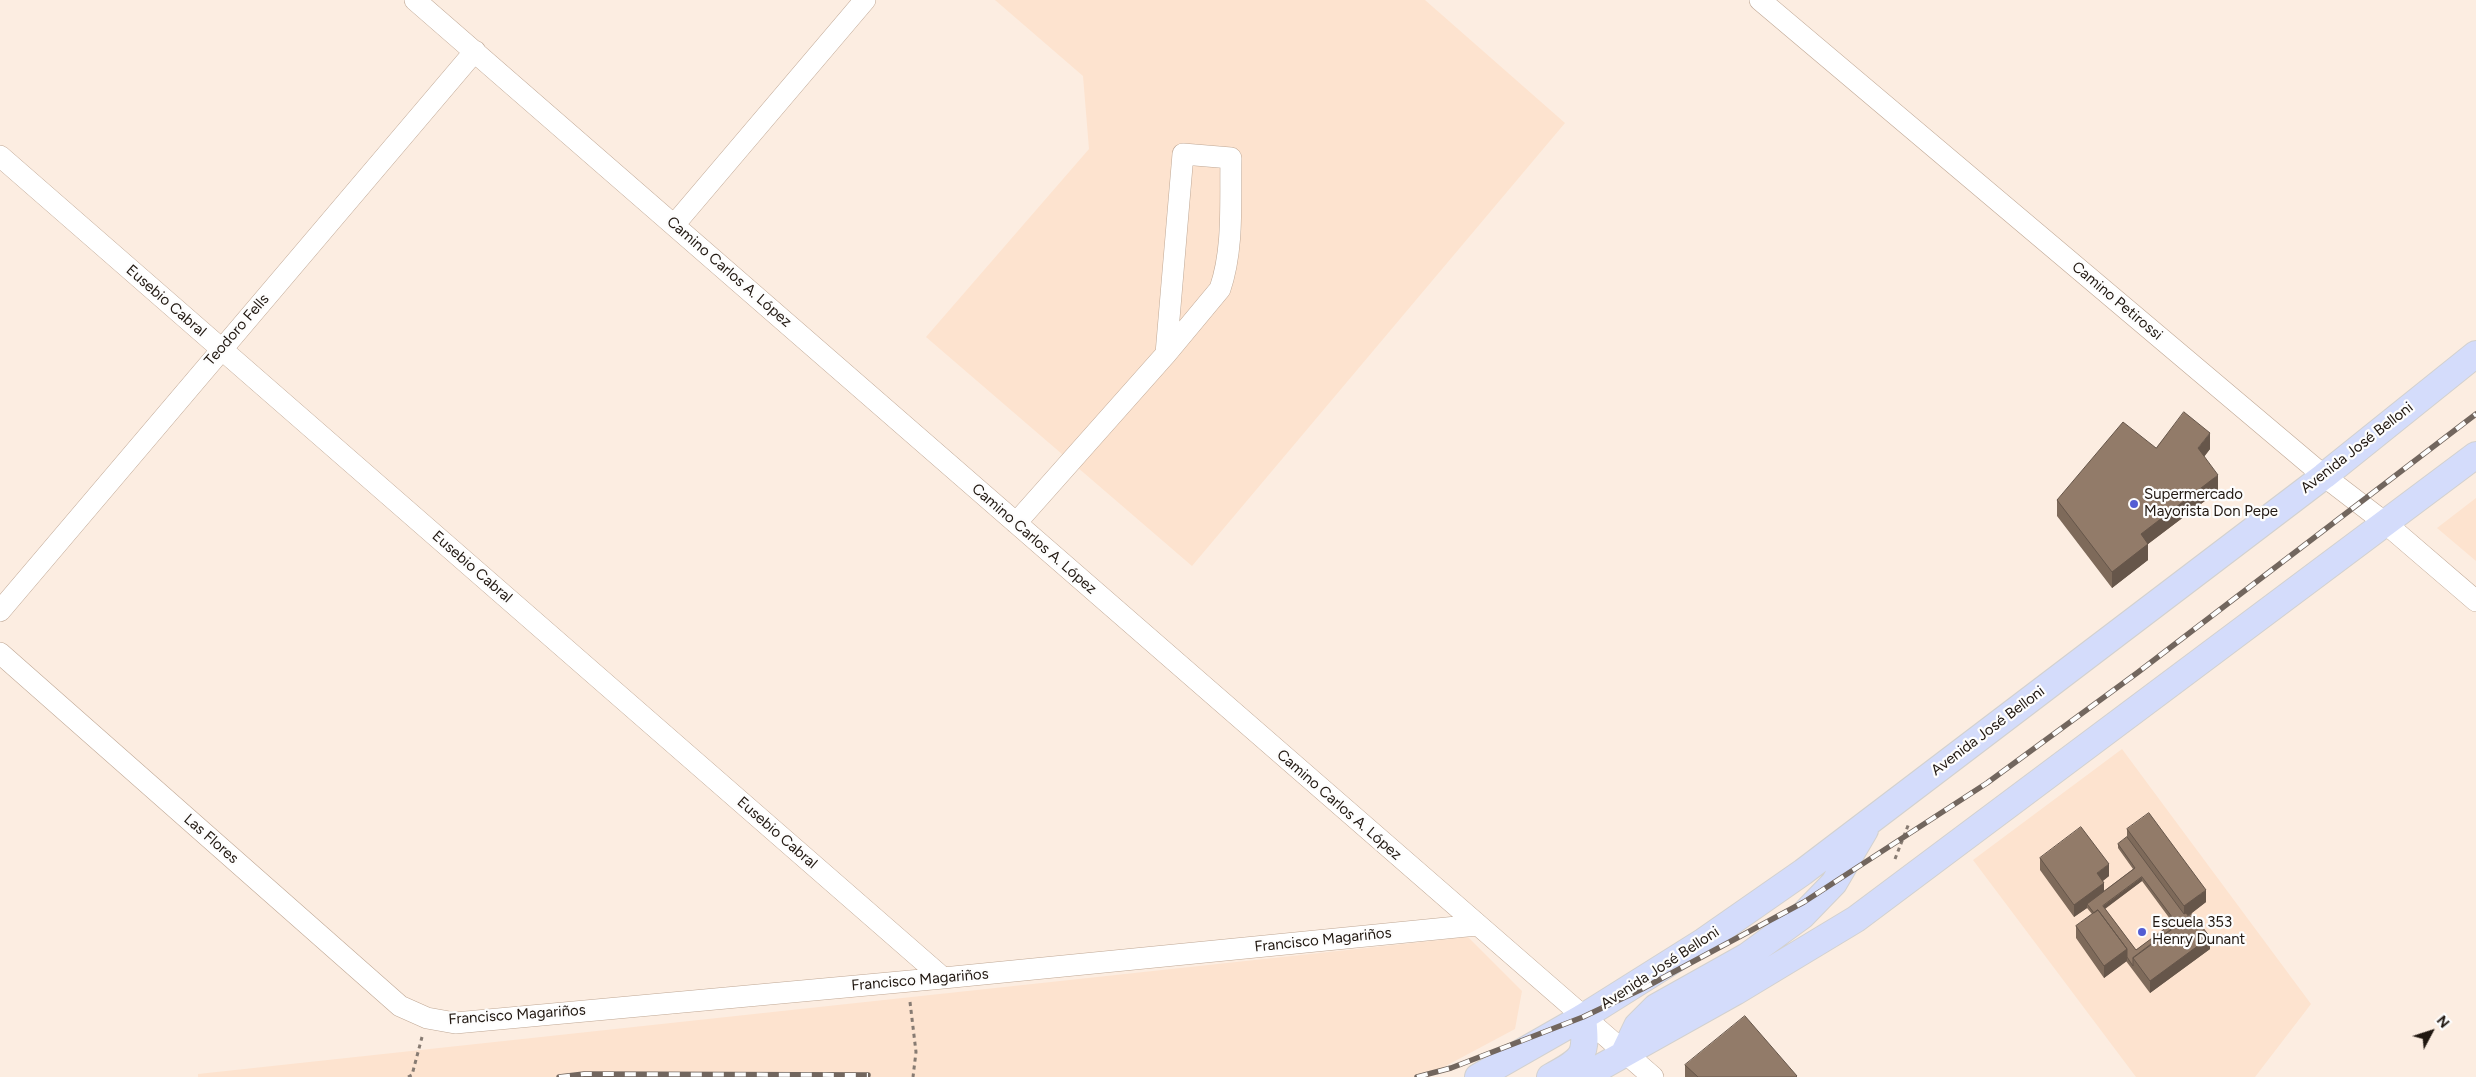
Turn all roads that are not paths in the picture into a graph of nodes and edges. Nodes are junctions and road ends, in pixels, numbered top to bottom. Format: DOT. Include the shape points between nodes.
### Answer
graph roads {
  1 [pos="415,0"];
  2 [pos="865,0"];
  3 [pos="1760,0"];
  4 [pos="475,51"];
  5 [pos="0,156"];
  6 [pos="674,225"];
  7 [pos="221,348"];
  8 [pos="1166,354"];
  9 [pos="2476,354"];
  10 [pos="2476,455"];
  11 [pos="2324,476"];
  12 [pos="2384,522"];
  13 [pos="1016,523"];
  14 [pos="2476,601"];
  15 [pos="0,611"];
  16 [pos="0,653"];
  17 [pos="1873,818"];
  18 [pos="1477,925"];
  19 [pos="943,978"];
  20 [pos="1583,1017"];
  21 [pos="427,1018"];
  22 [pos="1624,1053"];
  23 [pos="1478,1077"];
  24 [pos="1550,1077"];
  25 [pos="1583,1077"];
  26 [pos="1652,1077"];
  1 -- 4 [label="street, Camino Carlos A. López"];
  2 -- 6 [label="street"];
  3 -- 11 [label="street, Camino Petirossi"];
  4 -- 6 [label="street, Camino Carlos A. López"];
  4 -- 7 [label="street, Teodoro Fells"];
  5 -- 7 [label="street, Eusebio Cabral"];
  6 -- 13 [label="street, Camino Carlos A. López"];
  7 -- 15 [label="street, Teodoro Fells"];
  7 -- 19 [label="street, Eusebio Cabral"];
  8 -- 8 [label="street" via="1183,154 1231,158 1228,254 1222,283"];
  8 -- 13 [label="street"];
  9 -- 11 [label="main road, Avenida José Belloni"];
  10 -- 12 [label="main road"];
  11 -- 12 [label="street, Camino Petirossi"];
  11 -- 17 [label="main road, Avenida José Belloni"];
  12 -- 14 [label="street, Camino Petirossi"];
  12 -- 22 [label="main road" via="1856,919 1735,992"];
  13 -- 18 [label="street, Camino Carlos A. López"];
  16 -- 21 [label="street, Las Flores" via="400,1006"];
  17 -- 20 [label="main road, Avenida José Belloni" via="1704,941"];
  17 -- 22 [label="main road" via="1834,884 1802,916 1747,956 1656,1007 1637,1026"];
  18 -- 19 [label="street, Francisco Magariños"];
  18 -- 20 [label="street, Camino Carlos A. López"];
  19 -- 21 [label="street, Francisco Magariños" via="455,1023"];
  20 -- 22 [label="street, Camino Carlos A. López"];
  20 -- 23 [label="main road, Avenida José Belloni"];
  20 -- 24 [label="main road" via="1584,1050 1576,1063"];
  22 -- 25 [label="main road"];
  22 -- 26 [label="street, Camino Carlos A. López"];
}
